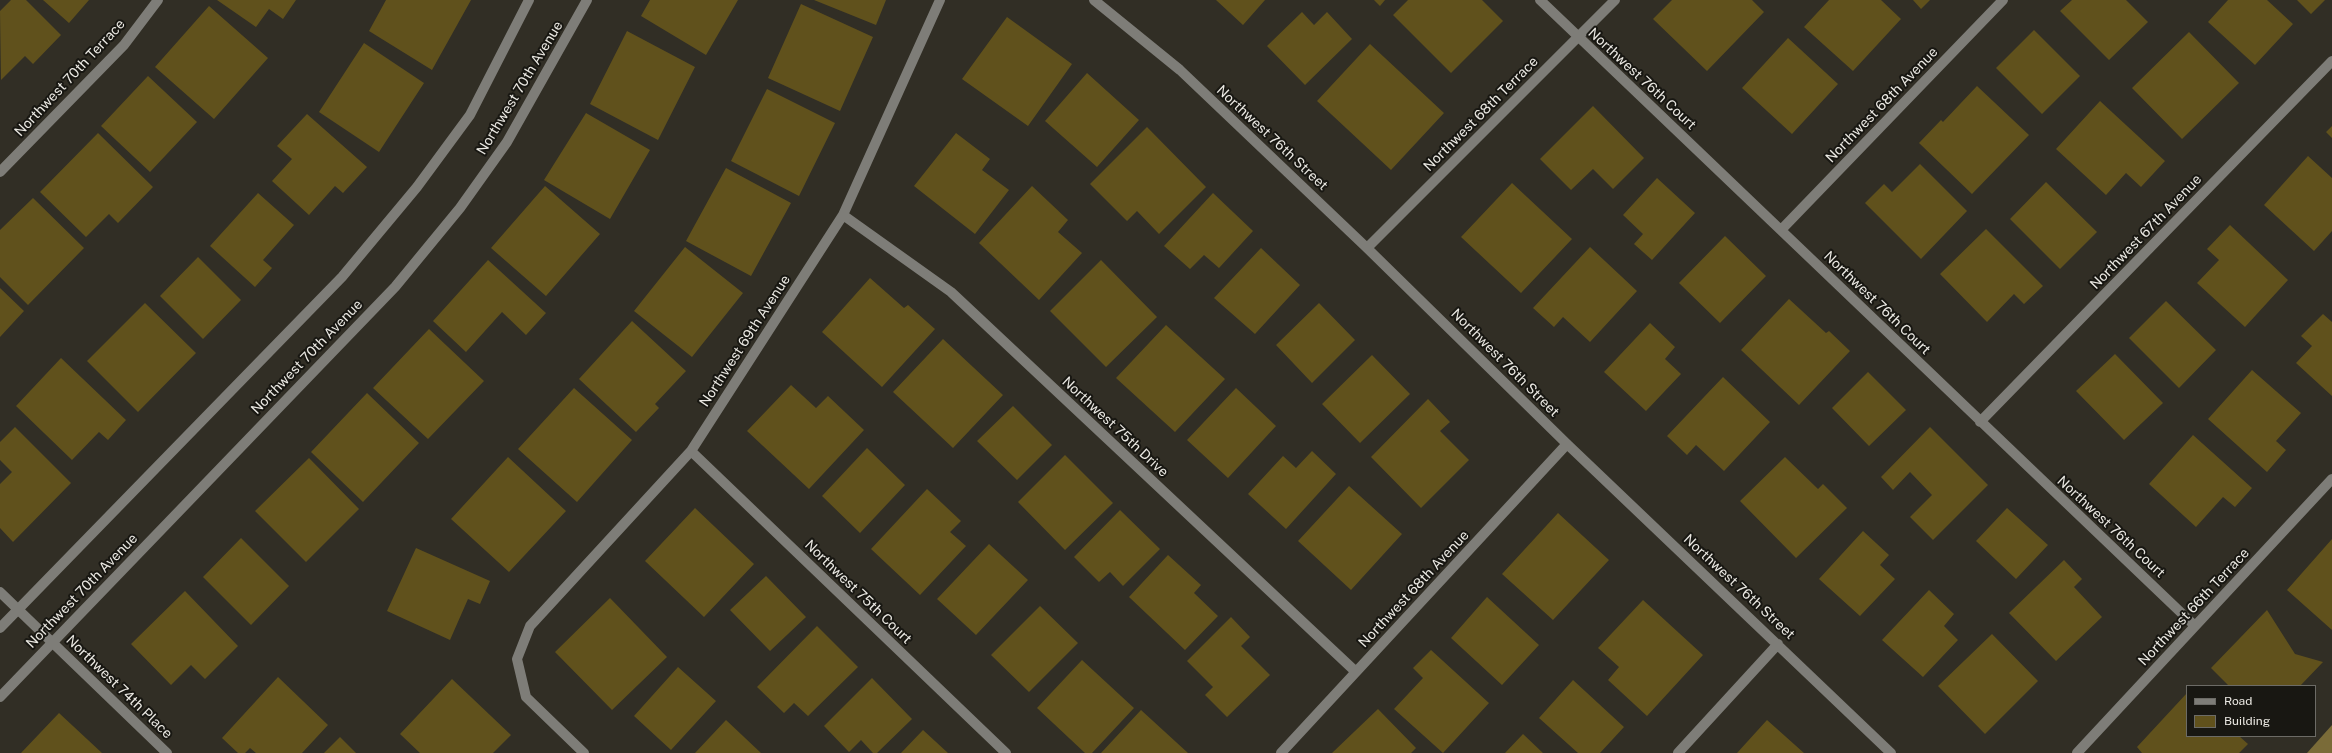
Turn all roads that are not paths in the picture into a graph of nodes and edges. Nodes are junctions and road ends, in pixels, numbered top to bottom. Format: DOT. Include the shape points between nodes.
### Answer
graph roads {
  1 [pos="158,0"];
  2 [pos="529,0"];
  3 [pos="587,0"];
  4 [pos="940,0"];
  5 [pos="1094,0"];
  6 [pos="1540,0"];
  7 [pos="1614,0"];
  8 [pos="2003,0"];
  9 [pos="1578,38"];
  10 [pos="2332,61"];
  11 [pos="0,172"];
  12 [pos="843,215"];
  13 [pos="1781,230"];
  14 [pos="1368,248"];
  15 [pos="1980,422"];
  16 [pos="1567,444"];
  17 [pos="691,451"];
  18 [pos="2332,479"];
  19 [pos="0,592"];
  20 [pos="18,609"];
  21 [pos="2195,626"];
  22 [pos="0,628"];
  23 [pos="52,642"];
  24 [pos="1778,644"];
  25 [pos="1356,672"];
  26 [pos="0,697"];
  27 [pos="167,753"];
  28 [pos="584,753"];
  29 [pos="1006,753"];
  30 [pos="1282,753"];
  31 [pos="1678,753"];
  32 [pos="1891,753"];
  33 [pos="2077,753"];
  1 -- 11 [label="street, Northwest 70th Terrace" via="124,45"];
  2 -- 20 [label="street, Northwest 70th Avenue" via="470,115 418,187 342,277"];
  3 -- 23 [label="street, Northwest 70th Avenue" via="507,142 460,208 415,263"];
  4 -- 12 [label="street, Northwest 69th Avenue"];
  5 -- 14 [label="street, Northwest 76th Street" via="1180,70"];
  6 -- 9 [label="street, Northwest 76th Court"];
  7 -- 9 [label="street, Northwest 68th Terrace"];
  8 -- 13 [label="street, Northwest 68th Avenue"];
  9 -- 13 [label="street, Northwest 76th Court"];
  9 -- 14 [label="street, Northwest 68th Terrace"];
  10 -- 15 [label="street, Northwest 67th Avenue"];
  12 -- 17 [label="street, Northwest 69th Avenue"];
  12 -- 25 [label="street, Northwest 75th Drive" via="950,292"];
  13 -- 15 [label="street, Northwest 76th Court"];
  14 -- 16 [label="street, Northwest 76th Street"];
  15 -- 21 [label="street, Northwest 76th Court"];
  16 -- 24 [label="street, Northwest 76th Street"];
  16 -- 25 [label="street, Northwest 68th Avenue"];
  17 -- 28 [label="street, Northwest 69th Avenue" via="530,626 517,659 526,697"];
  17 -- 29 [label="street, Northwest 75th Court"];
  18 -- 21 [label="street, Northwest 66th Terrace"];
  19 -- 20 [label="street, Northwest 74th Place"];
  20 -- 22 [label="street, Northwest 70th Avenue"];
  20 -- 23 [label="street, Northwest 74th Place"];
  21 -- 33 [label="street, Northwest 66th Terrace"];
  23 -- 26 [label="street, Northwest 70th Avenue"];
  23 -- 27 [label="street, Northwest 74th Place"];
  24 -- 31 [label="street"];
  24 -- 32 [label="street, Northwest 76th Street"];
  25 -- 30 [label="street, Northwest 68th Avenue"];
}
